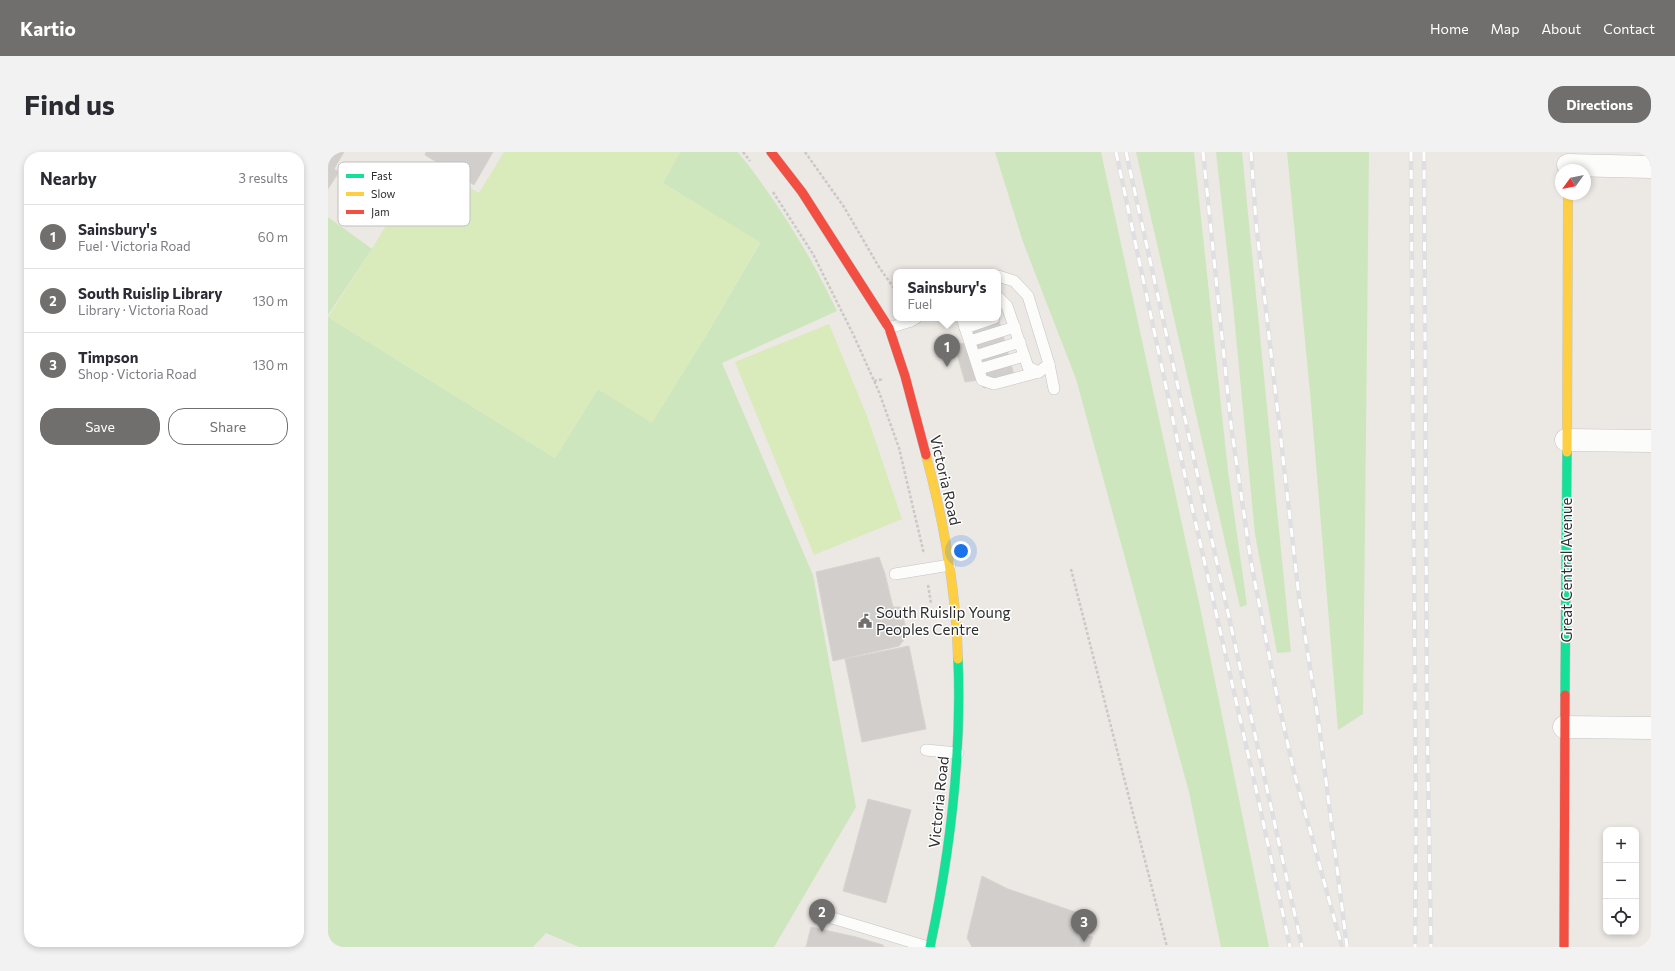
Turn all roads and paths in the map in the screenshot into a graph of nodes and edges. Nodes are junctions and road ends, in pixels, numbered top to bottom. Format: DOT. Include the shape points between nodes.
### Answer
graph roads {
  1 [pos="743,152"];
  2 [pos="771,152"];
  3 [pos="805,152"];
  4 [pos="751,162"];
  5 [pos="1568,162"];
  6 [pos="1651,167"];
  7 [pos="772,191"];
  8 [pos="1568,200"];
  9 [pos="1001,277"];
  10 [pos="893,287"];
  11 [pos="1001,302"];
  12 [pos="1010,313"];
  13 [pos="1001,316"];
  14 [pos="911,321"];
  15 [pos="976,321"];
  16 [pos="964,323"];
  17 [pos="1015,327"];
  18 [pos="889,328"];
  19 [pos="970,341"];
  20 [pos="1020,342"];
  21 [pos="975,356"];
  22 [pos="1024,356"];
  23 [pos="1049,364"];
  24 [pos="979,369"];
  25 [pos="1039,372"];
  26 [pos="1054,390"];
  27 [pos="1566,440"];
  28 [pos="1651,441"];
  29 [pos="950,565"];
  30 [pos="926,569"];
  31 [pos="1071,569"];
  32 [pos="896,574"];
  33 [pos="931,608"];
  34 [pos="1564,727"];
  35 [pos="1651,728"];
  36 [pos="926,750"];
  37 [pos="958,753"];
  38 [pos="816,914"];
  39 [pos="929,947"];
  40 [pos="1167,947"];
  41 [pos="1564,947"];
  1 -- 4 [label="path"];
  2 -- 18 [label="street, Victoria Road" via="802,192"];
  3 -- 10 [label="path" via="844,207"];
  5 -- 6 [label="street"];
  7 -- 30 [label="path" via="813,254 879,392 899,448"];
  8 -- 27 [label="street, Great Central Avenue"];
  9 -- 23 [label="lane" via="1014,281 1028,296"];
  11 -- 12 [label="lane"];
  12 -- 13 [label="lane"];
  12 -- 17 [label="lane"];
  14 -- 18 [label="lane"];
  15 -- 16 [label="lane"];
  16 -- 19 [label="lane"];
  17 -- 19 [label="lane"];
  17 -- 20 [label="lane"];
  18 -- 29 [label="street, Victoria Road" via="905,376 938,501"];
  19 -- 21 [label="lane"];
  20 -- 21 [label="lane"];
  20 -- 22 [label="lane"];
  21 -- 24 [label="lane"];
  22 -- 24 [label="lane"];
  22 -- 25 [label="lane" via="1028,367"];
  23 -- 25 [label="lane"];
  23 -- 26 [label="lane"];
  24 -- 25 [label="lane" via="982,380 994,384"];
  27 -- 28 [label="street"];
  27 -- 34 [label="street, Great Central Avenue"];
  29 -- 30 [label="lane"];
  29 -- 37 [label="street, Victoria Road" via="957,624 960,697"];
  30 -- 32 [label="lane"];
  30 -- 33 [label="path"];
  31 -- 40 [label="path"];
  34 -- 35 [label="street"];
  34 -- 41 [label="street, Great Central Avenue"];
  36 -- 37 [label="lane"];
  37 -- 39 [label="street, Victoria Road" via="941,895"];
  38 -- 39 [label="lane"];
}
